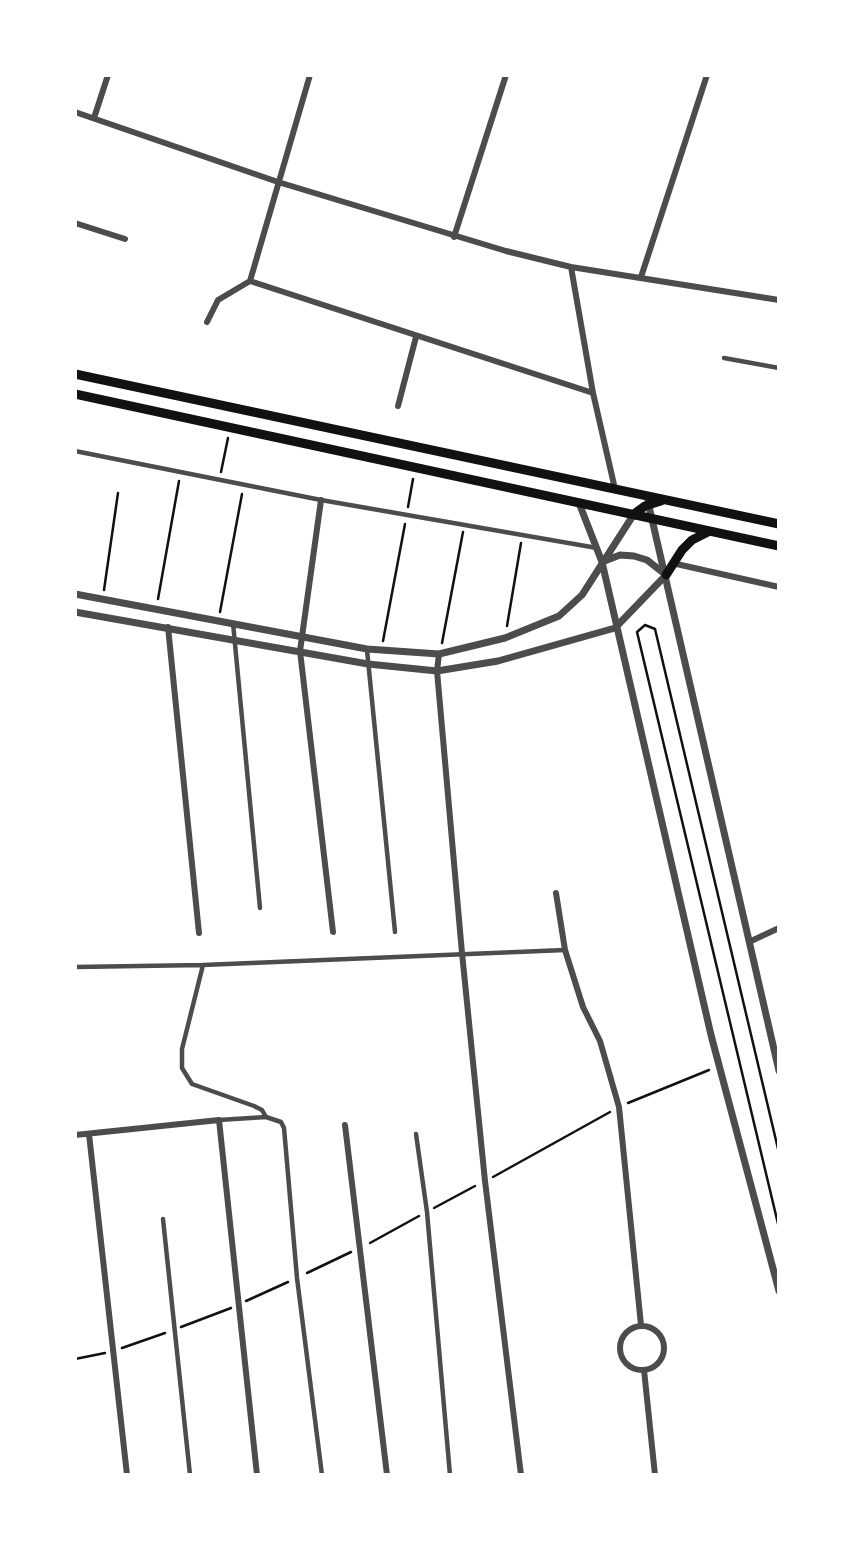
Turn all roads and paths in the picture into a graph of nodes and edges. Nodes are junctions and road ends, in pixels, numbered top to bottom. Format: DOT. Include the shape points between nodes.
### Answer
graph roads {
  1 [pos="108,75"];
  2 [pos="310,75"];
  3 [pos="506,75"];
  4 [pos="707,75"];
  5 [pos="75,112"];
  6 [pos="94,118"];
  7 [pos="278,182"];
  8 [pos="75,223"];
  9 [pos="453,237"];
  10 [pos="125,239"];
  11 [pos="571,267"];
  12 [pos="641,277"];
  13 [pos="250,281"];
  14 [pos="779,300"];
  15 [pos="207,322"];
  16 [pos="416,337"];
  17 [pos="724,358"];
  18 [pos="779,368"];
  19 [pos="75,374"];
  20 [pos="593,393"];
  21 [pos="75,394"];
  22 [pos="398,406"];
  23 [pos="75,451"];
  24 [pos="225,451"];
  25 [pos="223,463"];
  26 [pos="181,471"];
  27 [pos="244,484"];
  28 [pos="412,488"];
  29 [pos="615,489"];
  30 [pos="118,493"];
  31 [pos="321,500"];
  32 [pos="647,500"];
  33 [pos="579,503"];
  34 [pos="634,514"];
  35 [pos="407,515"];
  36 [pos="652,518"];
  37 [pos="779,524"];
  38 [pos="464,526"];
  39 [pos="711,531"];
  40 [pos="523,536"];
  41 [pos="596,544"];
  42 [pos="779,546"];
  43 [pos="602,562"];
  44 [pos="672,563"];
  45 [pos="666,575"];
  46 [pos="779,587"];
  47 [pos="75,594"];
  48 [pos="103,599"];
  49 [pos="156,609"];
  50 [pos="75,612"];
  51 [pos="218,620"];
  52 [pos="233,622"];
  53 [pos="168,627"];
  54 [pos="615,628"];
  55 [pos="300,636"];
  56 [pos="233,638"];
  57 [pos="505,638"];
  58 [pos="367,649"];
  59 [pos="382,650"];
  60 [pos="300,651"];
  61 [pos="439,654"];
  62 [pos="368,664"];
  63 [pos="437,670"];
  64 [pos="556,893"];
  65 [pos="260,908"];
  66 [pos="779,928"];
  67 [pos="333,932"];
  68 [pos="395,932"];
  69 [pos="199,933"];
  70 [pos="749,942"];
  71 [pos="565,950"];
  72 [pos="462,953"];
  73 [pos="203,965"];
  74 [pos="75,967"];
  75 [pos="779,1027"];
  76 [pos="770,1031"];
  77 [pos="719,1066"];
  78 [pos="779,1071"];
  79 [pos="619,1107"];
  80 [pos="266,1116"];
  81 [pos="219,1120"];
  82 [pos="345,1125"];
  83 [pos="89,1134"];
  84 [pos="75,1135"];
  85 [pos="416,1135"];
  86 [pos="779,1153"];
  87 [pos="485,1181"];
  88 [pos="427,1212"];
  89 [pos="163,1219"];
  90 [pos="779,1228"];
  91 [pos="359,1249"];
  92 [pos="297,1278"];
  93 [pos="779,1291"];
  94 [pos="240,1304"];
  95 [pos="641,1325"];
  96 [pos="174,1330"];
  97 [pos="114,1351"];
  98 [pos="75,1359"];
  99 [pos="644,1370"];
  100 [pos="127,1475"];
  101 [pos="190,1475"];
  102 [pos="257,1475"];
  103 [pos="323,1475"];
  104 [pos="387,1475"];
  105 [pos="450,1475"];
  106 [pos="521,1475"];
  107 [pos="655,1475"];
  1 -- 6 [label="street"];
  2 -- 7 [label="street"];
  3 -- 9 [label="street"];
  4 -- 12 [label="street"];
  5 -- 6 [label="street"];
  6 -- 7 [label="street"];
  7 -- 9 [label="street"];
  7 -- 13 [label="street"];
  8 -- 10 [label="street"];
  9 -- 11 [label="street"];
  11 -- 12 [label="street"];
  11 -- 20 [label="street"];
  12 -- 14 [label="street"];
  13 -- 15 [label="street" via="218,300"];
  13 -- 16 [label="street"];
  16 -- 20 [label="street"];
  16 -- 22 [label="street"];
  17 -- 18 [label="street"];
  19 -- 29 [label="main road"];
  20 -- 29 [label="street"];
  21 -- 33 [label="main road"];
  23 -- 26 [label="street"];
  24 -- 25 [label="path"];
  26 -- 27 [label="street"];
  26 -- 49 [label="path"];
  27 -- 31 [label="street"];
  27 -- 51 [label="path"];
  28 -- 35 [label="path"];
  29 -- 32 [label="main road"];
  30 -- 48 [label="path"];
  31 -- 35 [label="street"];
  31 -- 55 [label="street"];
  32 -- 34 [label="main road"];
  32 -- 36 [label="street"];
  32 -- 37 [label="main road"];
  33 -- 34 [label="main road"];
  33 -- 41 [label="street"];
  34 -- 36 [label="main road"];
  34 -- 43 [label="street"];
  35 -- 38 [label="street"];
  35 -- 59 [label="path"];
  36 -- 39 [label="main road"];
  36 -- 45 [label="street"];
  38 -- 40 [label="street"];
  38 -- 61 [label="path"];
  39 -- 42 [label="main road"];
  39 -- 44 [label="main road" via="692,540"];
  40 -- 41 [label="street"];
  40 -- 57 [label="path"];
  41 -- 43 [label="street"];
  43 -- 45 [label="street" via="634,555"];
  43 -- 54 [label="street"];
  43 -- 57 [label="street" via="572,606"];
  44 -- 45 [label="main road"];
  44 -- 46 [label="street"];
  45 -- 54 [label="street"];
  45 -- 70 [label="street"];
  47 -- 48 [label="street"];
  48 -- 49 [label="street"];
  49 -- 51 [label="street"];
  50 -- 53 [label="street"];
  51 -- 52 [label="street"];
  52 -- 55 [label="street"];
  52 -- 56 [label="street"];
  53 -- 56 [label="street"];
  53 -- 69 [label="street"];
  54 -- 63 [label="street" via="498,661"];
  54 -- 77 [label="street"];
  55 -- 58 [label="street"];
  55 -- 60 [label="street"];
  56 -- 60 [label="street"];
  56 -- 65 [label="street"];
  57 -- 61 [label="street"];
  58 -- 59 [label="street"];
  58 -- 62 [label="street"];
  59 -- 61 [label="street"];
  60 -- 62 [label="street"];
  60 -- 67 [label="street"];
  61 -- 63 [label="street"];
  62 -- 63 [label="street"];
  62 -- 68 [label="street"];
  63 -- 72 [label="street"];
  64 -- 71 [label="street"];
  66 -- 70 [label="street"];
  70 -- 76 [label="street"];
  71 -- 72 [label="street"];
  71 -- 79 [label="street"];
  72 -- 73 [label="street"];
  72 -- 87 [label="street"];
  73 -- 74 [label="street"];
  73 -- 80 [label="street" via="182,1049 182,1068 192,1084 254,1106"];
  75 -- 76 [label="street"];
  76 -- 78 [label="street"];
  77 -- 79 [label="path"];
  77 -- 93 [label="street"];
  79 -- 87 [label="path"];
  79 -- 95 [label="street"];
  80 -- 81 [label="street"];
  80 -- 92 [label="street" via="284,1128"];
  81 -- 83 [label="street"];
  81 -- 94 [label="street"];
  82 -- 91 [label="street"];
  83 -- 84 [label="street"];
  83 -- 97 [label="street"];
  85 -- 88 [label="street"];
  86 -- 90 [label="path" via="655,629 645,625 637,632"];
  87 -- 88 [label="path"];
  87 -- 106 [label="street"];
  88 -- 91 [label="path"];
  88 -- 105 [label="street"];
  89 -- 96 [label="street"];
  91 -- 92 [label="path"];
  91 -- 104 [label="street"];
  92 -- 94 [label="path"];
  92 -- 103 [label="street"];
  94 -- 96 [label="path"];
  94 -- 102 [label="street"];
  95 -- 99 [label="street" via="657,1331 665,1346 660,1362"];
  95 -- 99 [label="street" via="625,1333 620,1349 628,1365"];
  96 -- 97 [label="path"];
  96 -- 101 [label="street"];
  97 -- 98 [label="path"];
  97 -- 100 [label="street"];
  99 -- 107 [label="street"];
}
